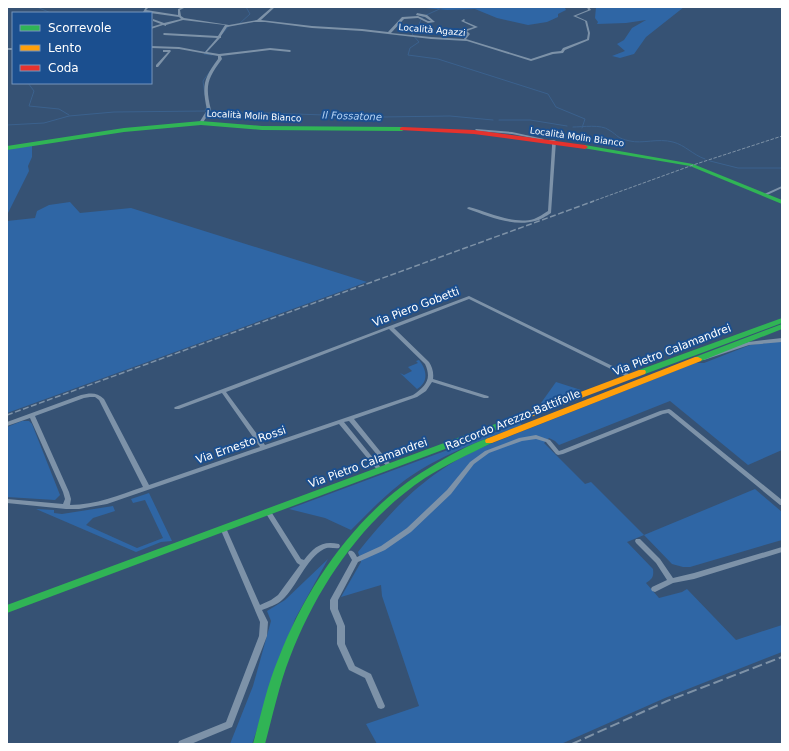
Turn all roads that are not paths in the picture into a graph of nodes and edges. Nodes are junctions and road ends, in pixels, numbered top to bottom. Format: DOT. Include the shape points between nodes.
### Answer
graph roads {
  1 [pos="148,7"];
  2 [pos="185,7"];
  3 [pos="274,7"];
  4 [pos="588,7"];
  5 [pos="149,12"];
  6 [pos="152,12"];
  7 [pos="417,14"];
  8 [pos="180,16"];
  9 [pos="183,19"];
  10 [pos="464,20"];
  11 [pos="258,21"];
  12 [pos="153,23"];
  13 [pos="165,25"];
  14 [pos="228,25"];
  15 [pos="152,28"];
  16 [pos="389,33"];
  17 [pos="164,34"];
  18 [pos="220,37"];
  19 [pos="465,39"];
  20 [pos="152,47"];
  21 [pos="160,49"];
  22 [pos="152,50"];
  23 [pos="290,51"];
  24 [pos="205,53"];
  25 [pos="219,55"];
  26 [pos="157,66"];
  27 [pos="201,123"];
  28 [pos="477,130"];
  29 [pos="522,137"];
  30 [pos="554,142"];
  31 [pos="7,148"];
  32 [pos="782,187"];
  33 [pos="764,195"];
  34 [pos="782,202"];
  35 [pos="469,208"];
  36 [pos="782,320"];
  37 [pos="782,326"];
  38 [pos="390,327"];
  39 [pos="782,340"];
  40 [pos="690,361"];
  41 [pos="631,377"];
  42 [pos="431,380"];
  43 [pos="223,391"];
  44 [pos="486,397"];
  45 [pos="177,408"];
  46 [pos="32,415"];
  47 [pos="351,419"];
  48 [pos="341,422"];
  49 [pos="7,424"];
  50 [pos="264,448"];
  51 [pos="390,467"];
  52 [pos="380,470"];
  53 [pos="147,488"];
  54 [pos="7,501"];
  55 [pos="782,503"];
  56 [pos="66,507"];
  57 [pos="268,512"];
  58 [pos="223,528"];
  59 [pos="638,541"];
  60 [pos="337,546"];
  61 [pos="782,549"];
  62 [pos="351,553"];
  63 [pos="356,560"];
  64 [pos="305,564"];
  65 [pos="671,581"];
  66 [pos="655,589"];
  67 [pos="259,608"];
  68 [pos="7,609"];
  69 [pos="381,706"];
  70 [pos="182,744"];
  71 [pos="259,744"];
  1 -- 5 [label="street" via="144,11"];
  2 -- 8 [label="street" via="180,9"];
  3 -- 11 [label="street"];
  4 -- 19 [label="street, Località Agazzi" via="590,10 574,16 586,21 588,39 562,52 528,59"];
  6 -- 8 [label="street" via="168,15 167,17"];
  7 -- 16 [label="street" via="426,16 434,22 403,18"];
  8 -- 9 [label="street"];
  9 -- 13 [label="street, Località Agazzi"];
  9 -- 14 [label="street, Località Agazzi"];
  10 -- 19 [label="street" via="462,21 477,27 465,31 469,34"];
  11 -- 14 [label="street, Località Agazzi"];
  11 -- 16 [label="street, Località Agazzi"];
  12 -- 13 [label="street"];
  13 -- 15 [label="street, Località Agazzi"];
  14 -- 18 [label="street"];
  16 -- 19 [label="street, Località Agazzi"];
  17 -- 18 [label="street"];
  18 -- 24 [label="street"];
  20 -- 21 [label="street"];
  21 -- 22 [label="street"];
  21 -- 24 [label="street" via="179,48"];
  21 -- 26 [label="street" via="170,51"];
  23 -- 25 [label="street" via="270,49"];
  24 -- 25 [label="street"];
  25 -- 27 [label="street" via="220,59 205,82 209,110"];
  27 -- 29 [label="main road, Località Molin Bianco" via="262,128 406,129"];
  27 -- 31 [label="main road, Località Molin Bianco" via="124,130"];
  28 -- 29 [label="street, Località Molin Bianco" via="505,132"];
  29 -- 30 [label="main road, Località Molin Bianco"];
  30 -- 33 [label="main road, Località Molin Bianco" via="691,165"];
  30 -- 35 [label="street" via="550,212 524,222"];
  32 -- 33 [label="street"];
  33 -- 34 [label="main road, Località Molin Bianco"];
  36 -- 41 [label="main road, Via Pietro Calamandrei"];
  37 -- 40 [label="main road, Raccordo Arezzo-Battifolle"];
  38 -- 41 [label="street, Via Piero Gobetti" via="469,297"];
  38 -- 42 [label="street" via="427,363 432,374"];
  38 -- 43 [label="street, Via Piero Gobetti"];
  39 -- 40 [label="street" via="748,344 710,358"];
  40 -- 71 [label="main road, Raccordo Arezzo-Battifolle" via="468,449 427,470 391,497 356,533 320,580 295,629 271,698"];
  41 -- 51 [label="main road, Via Pietro Calamandrei"];
  42 -- 44 [label="street"];
  42 -- 47 [label="street, Via Ernesto Rossi" via="423,391 415,396"];
  43 -- 45 [label="street, Via Piero Gobetti"];
  43 -- 50 [label="street"];
  46 -- 49 [label="street"];
  46 -- 53 [label="street" via="83,396 97,396"];
  46 -- 56 [label="street" via="66,492"];
  47 -- 48 [label="street, Via Ernesto Rossi"];
  47 -- 51 [label="street"];
  48 -- 50 [label="street, Via Ernesto Rossi"];
  48 -- 52 [label="street"];
  50 -- 53 [label="street, Via Ernesto Rossi"];
  51 -- 52 [label="main road, Via Pietro Calamandrei"];
  52 -- 57 [label="main road, Via Pietro Calamandrei"];
  53 -- 56 [label="street, Via Ernesto Rossi" via="107,502"];
  54 -- 56 [label="street, Via Ernesto Rossi"];
  55 -- 63 [label="street" via="669,411 558,453 548,441 536,437 521,439 487,452 472,463 449,492 409,530 383,548"];
  57 -- 58 [label="main road, Via Pietro Calamandrei"];
  57 -- 64 [label="street" via="299,561"];
  58 -- 67 [label="street"];
  58 -- 68 [label="main road, Via Pietro Calamandrei"];
  59 -- 65 [label="street" via="658,561"];
  60 -- 64 [label="street" via="327,545 321,548"];
  61 -- 65 [label="street"];
  62 -- 63 [label="street"];
  63 -- 69 [label="street" via="334,600 334,609 341,626 341,644 352,668 368,676"];
  64 -- 67 [label="street" via="281,597"];
  65 -- 66 [label="street"];
  67 -- 70 [label="street" via="264,622 263,636 229,724"];
}
